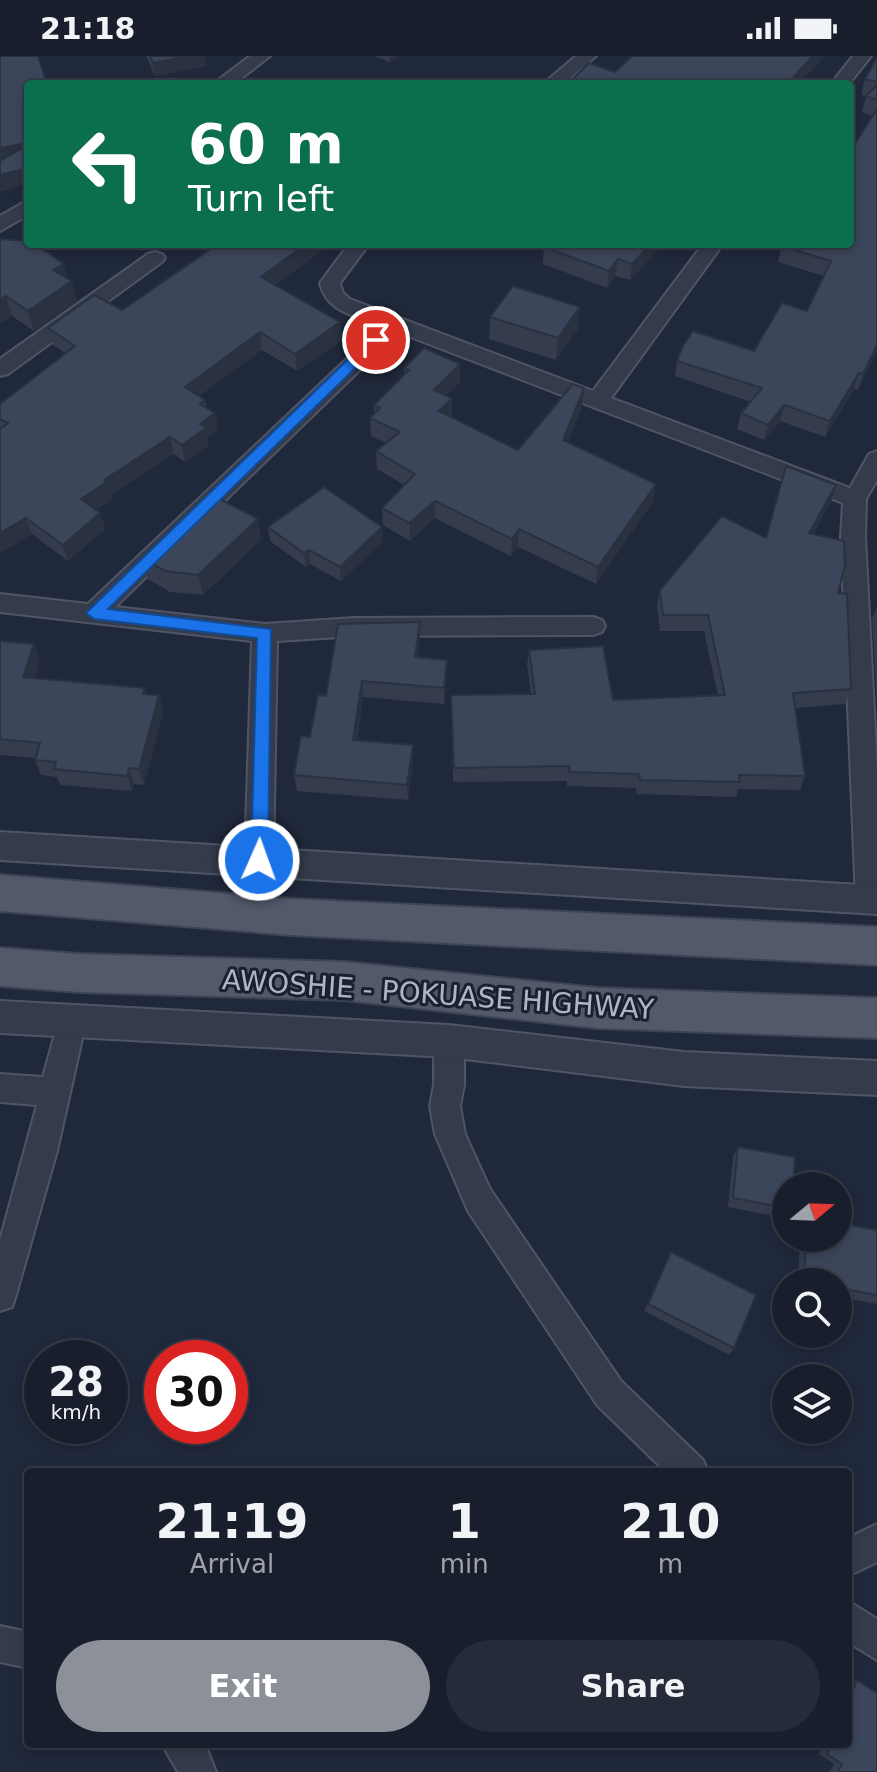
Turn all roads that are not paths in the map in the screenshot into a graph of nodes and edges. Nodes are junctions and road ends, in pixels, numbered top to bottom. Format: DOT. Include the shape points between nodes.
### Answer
graph roads {
  1 [pos="261,56"];
  2 [pos="587,56"];
  3 [pos="862,56"];
  4 [pos="228,80"];
  5 [pos="557,80"];
  6 [pos="843,80"];
  7 [pos="24,205"];
  8 [pos="24,207"];
  9 [pos="0,208"];
  10 [pos="0,225"];
  11 [pos="356,248"];
  12 [pos="710,248"];
  13 [pos="155,258"];
  14 [pos="390,324"];
  15 [pos="0,369"];
  16 [pos="597,402"];
  17 [pos="877,459"];
  18 [pos="855,499"];
  19 [pos="0,603"];
  20 [pos="866,604"];
  21 [pos="94,613"];
  22 [pos="593,626"];
  23 [pos="265,633"];
  24 [pos="0,846"];
  25 [pos="259,860"];
  26 [pos="0,893"];
  27 [pos="873,900"];
  28 [pos="877,946"];
  29 [pos="0,967"];
  30 [pos="0,1017"];
  31 [pos="877,1018"];
  32 [pos="71,1021"];
  33 [pos="449,1041"];
  34 [pos="877,1078"];
  35 [pos="0,1088"];
  36 [pos="55,1092"];
  37 [pos="0,1295"];
  38 [pos="687,1468"];
  39 [pos="877,1542"];
  40 [pos="852,1556"];
  41 [pos="852,1622"];
  42 [pos="877,1642"];
  43 [pos="0,1644"];
  44 [pos="24,1649"];
  45 [pos="184,1748"];
  46 [pos="197,1772"];
  1 -- 4 [label="street"];
  2 -- 5 [label="street"];
  3 -- 6 [label="street"];
  7 -- 9 [label="street"];
  8 -- 10 [label="street"];
  11 -- 14 [label="street" via="330,283 333,296"];
  12 -- 16 [label="street"];
  13 -- 15 [label="street"];
  14 -- 16 [label="street"];
  14 -- 21 [label="street"];
  16 -- 18 [label="street"];
  17 -- 18 [label="street"];
  18 -- 20 [label="street"];
  19 -- 21 [label="street"];
  20 -- 27 [label="street"];
  21 -- 23 [label="street"];
  22 -- 23 [label="street" via="354,627"];
  23 -- 25 [label="street"];
  24 -- 25 [label="street"];
  25 -- 27 [label="street"];
  26 -- 28 [label="main road" via="291,917"];
  29 -- 31 [label="main road, AWOSHIE - POKUASE HIGHWAY" via="345,981 597,1008"];
  30 -- 32 [label="street"];
  32 -- 33 [label="street"];
  32 -- 36 [label="street"];
  33 -- 34 [label="street" via="684,1069"];
  33 -- 38 [label="street" via="447,1120 479,1200 609,1393"];
  35 -- 36 [label="street"];
  36 -- 37 [label="street"];
  39 -- 40 [label="street"];
  41 -- 42 [label="street"];
  43 -- 44 [label="street"];
  45 -- 46 [label="street"];
}
